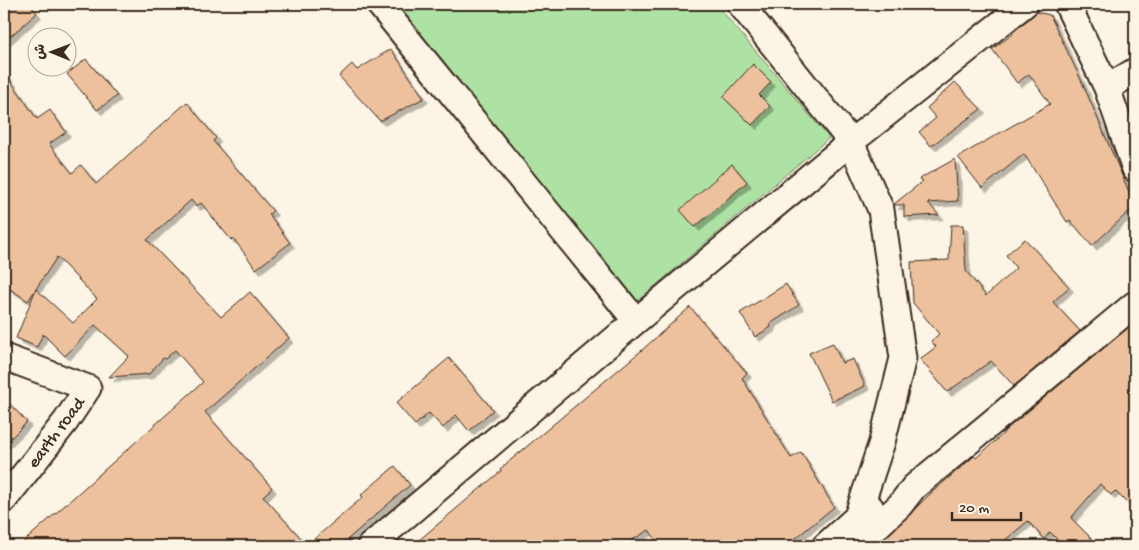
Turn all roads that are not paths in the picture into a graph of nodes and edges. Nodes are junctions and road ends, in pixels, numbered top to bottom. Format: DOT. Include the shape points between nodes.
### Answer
graph roads {
  1 [pos="379,4"];
  2 [pos="740,4"];
  3 [pos="1025,4"];
  4 [pos="1066,4"];
  5 [pos="1135,71"];
  6 [pos="1107,88"];
  7 [pos="851,142"];
  8 [pos="1135,169"];
  9 [pos="1135,304"];
  10 [pos="636,321"];
  11 [pos="4,357"];
  12 [pos="914,487"];
  13 [pos="4,500"];
  14 [pos="857,517"];
  15 [pos="370,546"];
  16 [pos="825,546"];
  17 [pos="856,546"];
  1 -- 10 [label="street"];
  2 -- 7 [label="street"];
  3 -- 7 [label="street"];
  4 -- 6 [label="street"];
  5 -- 6 [label="street"];
  6 -- 8 [label="street"];
  7 -- 10 [label="street"];
  7 -- 14 [label="street" via="882,210 903,358 882,442"];
  9 -- 12 [label="street"];
  10 -- 15 [label="street"];
  11 -- 13 [label="street, earth road" via="88,388"];
  12 -- 14 [label="street"];
  12 -- 17 [label="street" via="900,505"];
  14 -- 16 [label="street"];
}
